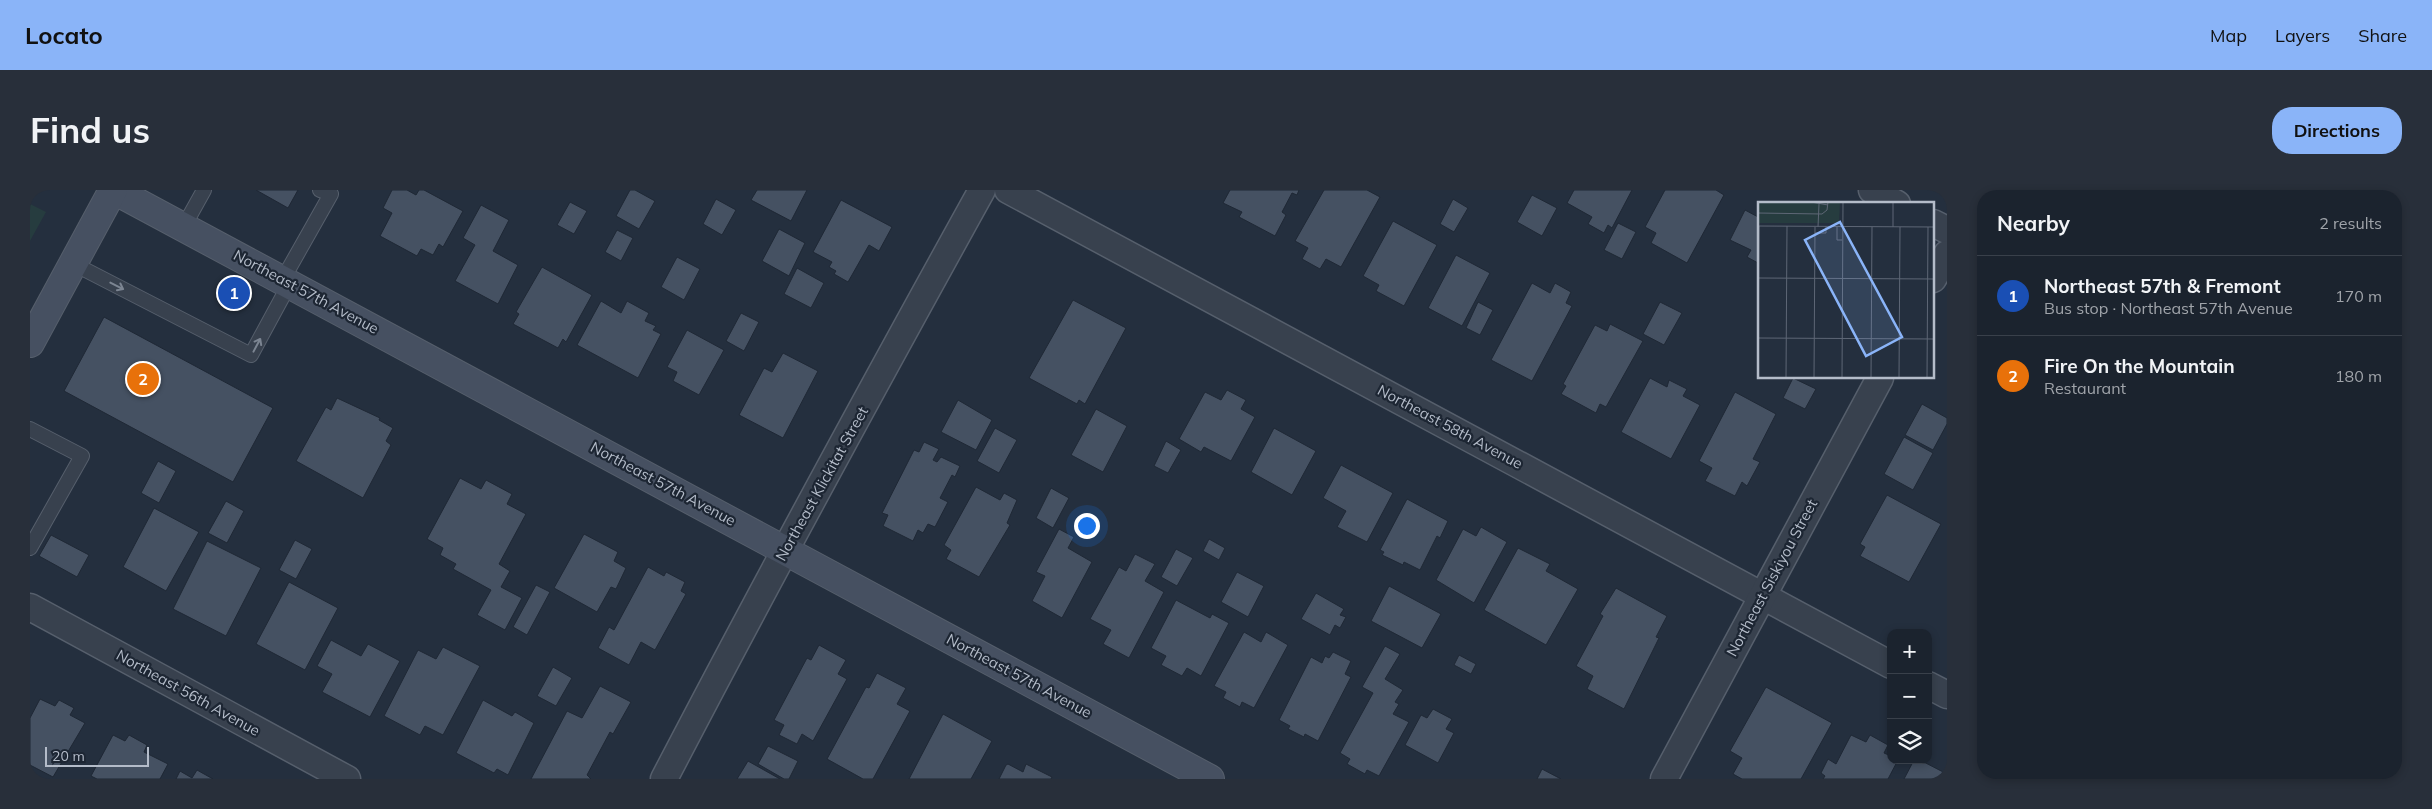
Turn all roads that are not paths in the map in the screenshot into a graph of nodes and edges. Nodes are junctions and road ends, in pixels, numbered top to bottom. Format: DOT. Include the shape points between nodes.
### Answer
graph roads {
  1 [pos="114,190"];
  2 [pos="204,190"];
  3 [pos="320,190"];
  4 [pos="982,190"];
  5 [pos="1008,190"];
  6 [pos="1872,190"];
  7 [pos="1893,202"];
  8 [pos="1934,224"];
  9 [pos="184,226"];
  10 [pos="1947,230"];
  11 [pos="1947,254"];
  12 [pos="74,264"];
  13 [pos="1934,277"];
  14 [pos="287,281"];
  15 [pos="30,343"];
  16 [pos="1879,379"];
  17 [pos="30,429"];
  18 [pos="30,548"];
  19 [pos="785,550"];
  20 [pos="1764,596"];
  21 [pos="30,607"];
  22 [pos="1887,663"];
  23 [pos="1932,687"];
  24 [pos="1947,695"];
  25 [pos="347,779"];
  26 [pos="664,779"];
  27 [pos="1210,779"];
  28 [pos="1664,779"];
  1 -- 9 [label="main road, Northeast 57th Avenue"];
  1 -- 12 [label="main road"];
  2 -- 9 [label="lane"];
  3 -- 14 [label="lane" via="330,194"];
  4 -- 19 [label="street, Northeast Klickitat Street"];
  5 -- 20 [label="street, Northeast 58th Avenue"];
  6 -- 7 [label="street"];
  8 -- 10 [label="street"];
  9 -- 14 [label="main road, Northeast 57th Avenue"];
  11 -- 13 [label="street"];
  12 -- 14 [label="lane, one-way" via="251,355"];
  12 -- 15 [label="main road"];
  14 -- 19 [label="main road, Northeast 57th Avenue"];
  16 -- 20 [label="street, Northeast Siskiyou Street"];
  17 -- 18 [label="lane" via="82,456"];
  19 -- 26 [label="street, Northeast Klickitat Street"];
  19 -- 27 [label="main road, Northeast 57th Avenue"];
  20 -- 22 [label="street, Northeast 58th Avenue"];
  20 -- 28 [label="street, Northeast Siskiyou Street"];
  21 -- 25 [label="street, Northeast 56th Avenue"];
  23 -- 24 [label="street"];
}
